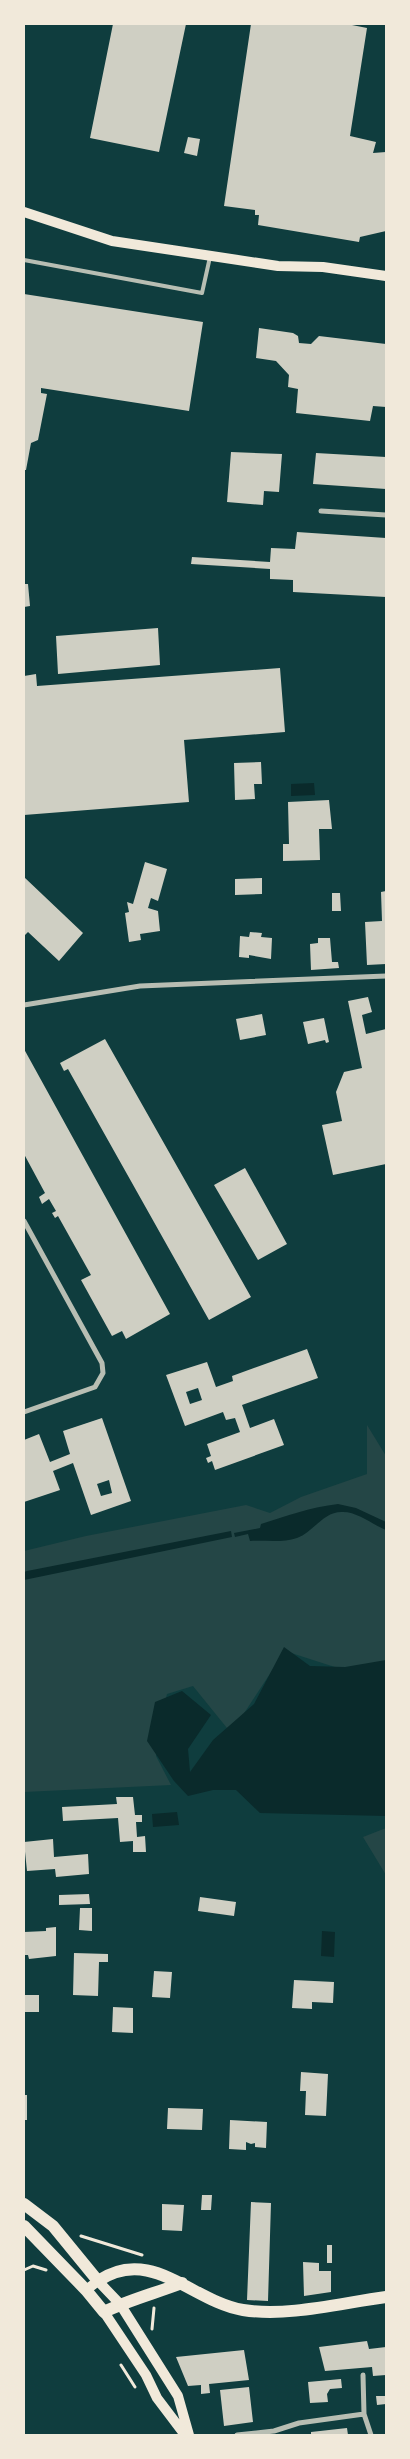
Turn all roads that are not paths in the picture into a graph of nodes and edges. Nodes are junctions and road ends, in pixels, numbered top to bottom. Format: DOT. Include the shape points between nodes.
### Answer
graph roads {
  1 [pos="24,212"];
  2 [pos="211,256"];
  3 [pos="24,260"];
  4 [pos="386,276"];
  5 [pos="321,511"];
  6 [pos="386,515"];
  7 [pos="386,976"];
  8 [pos="24,1004"];
  9 [pos="24,1221"];
  10 [pos="24,1412"];
  11 [pos="24,2204"];
  12 [pos="24,2226"];
  13 [pos="98,2281"];
  14 [pos="182,2283"];
  15 [pos="86,2290"];
  16 [pos="386,2297"];
  17 [pos="120,2304"];
  18 [pos="104,2312"];
  19 [pos="363,2375"];
  20 [pos="364,2414"];
  21 [pos="187,2435"];
  22 [pos="237,2435"];
  23 [pos="371,2435"];
  1 -- 2 [label="main road" via="112,241"];
  2 -- 3 [label="lane" via="202,293"];
  2 -- 4 [label="main road"];
  5 -- 6 [label="street"];
  7 -- 8 [label="street" via="140,986"];
  9 -- 10 [label="street" via="102,1363 103,1373 95,1387"];
  11 -- 13 [label="main road" via="53,2226"];
  12 -- 15 [label="main road"];
  13 -- 14 [label="main road" via="132,2268 151,2271"];
  13 -- 15 [label="main road"];
  13 -- 17 [label="main road"];
  14 -- 16 [label="main road" via="213,2300 243,2310 288,2311"];
  14 -- 17 [label="main road"];
  15 -- 18 [label="main road"];
  17 -- 18 [label="main road"];
  17 -- 21 [label="main road" via="178,2396"];
  18 -- 21 [label="main road" via="146,2375 157,2398"];
  19 -- 20 [label="street"];
  20 -- 22 [label="street"];
  20 -- 23 [label="street"];
}
